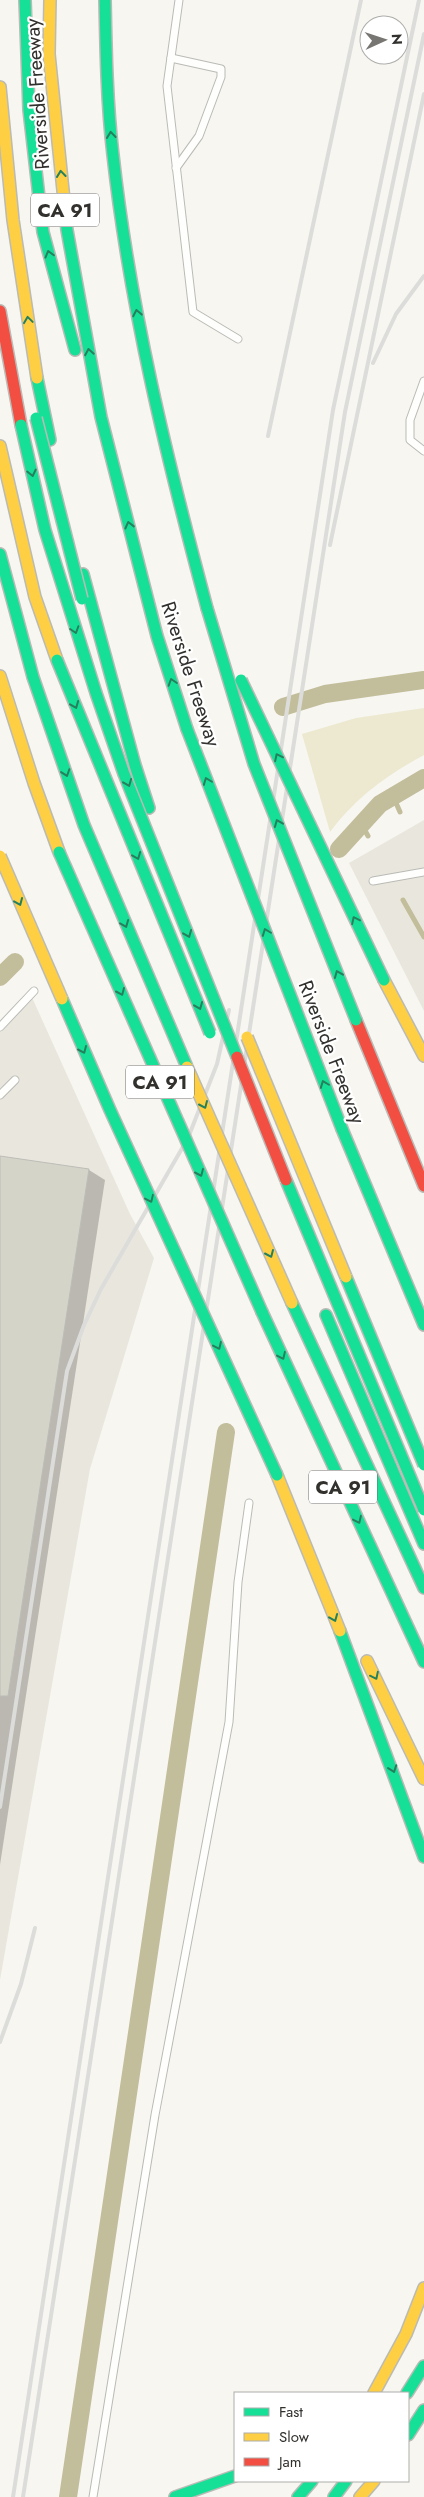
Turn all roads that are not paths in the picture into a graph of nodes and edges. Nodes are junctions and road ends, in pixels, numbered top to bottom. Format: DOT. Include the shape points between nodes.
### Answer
graph roads {
  1 [pos="25,0"];
  2 [pos="50,0"];
  3 [pos="105,0"];
  4 [pos="179,0"];
  5 [pos="171,58"];
  6 [pos="0,87"];
  7 [pos="176,168"];
  8 [pos="0,191"];
  9 [pos="0,311"];
  10 [pos="238,339"];
  11 [pos="424,381"];
  12 [pos="101,417"];
  13 [pos="0,446"];
  14 [pos="424,451"];
  15 [pos="0,554"];
  16 [pos="207,608"];
  17 [pos="0,676"];
  18 [pos="153,811"];
  19 [pos="0,856"];
  20 [pos="424,872"];
  21 [pos="373,881"];
  22 [pos="34,991"];
  23 [pos="0,1027"];
  24 [pos="244,1030"];
  25 [pos="216,1048"];
  26 [pos="424,1056"];
  27 [pos="15,1080"];
  28 [pos="0,1095"];
  29 [pos="424,1186"];
  30 [pos="324,1311"];
  31 [pos="424,1325"];
  32 [pos="424,1465"];
  33 [pos="277,1475"];
  34 [pos="424,1485"];
  35 [pos="249,1503"];
  36 [pos="424,1510"];
  37 [pos="424,1544"];
  38 [pos="424,1588"];
  39 [pos="355,1636"];
  40 [pos="364,1654"];
  41 [pos="424,1662"];
  42 [pos="424,1779"];
  43 [pos="424,1857"];
  44 [pos="424,2288"];
  45 [pos="424,2366"];
  46 [pos="375,2392"];
  47 [pos="408,2392"];
  48 [pos="424,2410"];
  49 [pos="424,2416"];
  50 [pos="409,2420"];
  51 [pos="409,2433"];
  52 [pos="234,2476"];
  53 [pos="311,2482"];
  54 [pos="345,2482"];
  55 [pos="373,2482"];
  56 [pos="93,2497"];
  57 [pos="176,2497"];
  58 [pos="298,2497"];
  59 [pos="334,2497"];
  60 [pos="360,2497"];
  12 -- 1 [label="highway, one-way" via="72,342 43,232 29,110"];
  12 -- 2 [label="highway, Riverside Freeway / CA 91, one-way" via="67,230 49,54"];
  16 -- 3 [label="highway, one-way" via="175,492 130,277 106,92"];
  4 -- 5 [label="lane"];
  5 -- 7 [label="lane" via="167,86"];
  5 -- 7 [label="lane" via="220,69 221,78 199,136"];
  18 -- 6 [label="highway, one-way" via="96,625 40,397 6,169"];
  7 -- 10 [label="lane" via="193,312"];
  8 -- 18 [label="highway, bridge" via="15,303 36,418 85,608"];
  9 -- 36 [label="highway, one-way, bridge" via="21,426 46,530 124,774 295,1203"];
  11 -- 14 [label="lane" via="410,420 410,440"];
  31 -- 12 [label="highway, Riverside Freeway / CA 91, one-way, bridge" via="342,1129 187,728 157,636"];
  13 -- 25 [label="highway, one-way, bridge" via="35,597 57,660"];
  15 -- 38 [label="highway, one-way, bridge" via="33,677 84,825 133,944 292,1303"];
  26 -- 16 [label="highway, one-way, bridge" via="384,980"];
  29 -- 16 [label="highway, one-way, bridge" via="254,764"];
  17 -- 41 [label="highway, CA 91, one-way, bridge" via="59,852 262,1312"];
  18 -- 34 [label="highway"];
  19 -- 33 [label="highway, one-way, bridge" via="110,1110"];
  20 -- 21 [label="lane"];
  22 -- 23 [label="lane"];
  24 -- 32 [label="highway, bridge"];
  27 -- 28 [label="lane"];
  30 -- 37 [label="highway"];
  33 -- 39 [label="highway"];
  33 -- 43 [label="highway, one-way" via="361,1684"];
  35 -- 56 [label="lane" via="238,1582 228,1722 155,2114"];
  40 -- 42 [label="highway, one-way"];
  44 -- 46 [label="highway" via="406,2334"];
  45 -- 47 [label="highway"];
  48 -- 51 [label="highway"];
  49 -- 50 [label="highway"];
  52 -- 57 [label="highway"];
  53 -- 58 [label="highway"];
  54 -- 59 [label="highway"];
  55 -- 60 [label="highway"];
}
